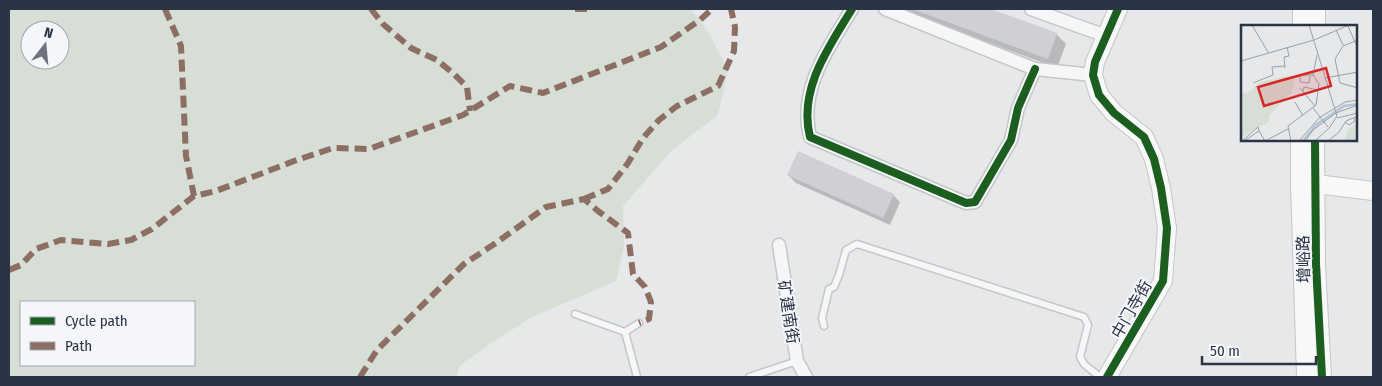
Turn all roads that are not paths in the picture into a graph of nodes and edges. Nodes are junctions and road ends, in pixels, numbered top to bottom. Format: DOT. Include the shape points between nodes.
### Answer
graph roads {
  1 [pos="852,9"];
  2 [pos="885,9"];
  3 [pos="1031,9"];
  4 [pos="1118,9"];
  5 [pos="1302,9"];
  6 [pos="1316,9"];
  7 [pos="1302,25"];
  8 [pos="1316,25"];
  9 [pos="1106,36"];
  10 [pos="1035,69"];
  11 [pos="1093,75"];
  12 [pos="1300,141"];
  13 [pos="1315,141"];
  14 [pos="1316,184"];
  15 [pos="1373,191"];
  16 [pos="779,245"];
  17 [pos="575,314"];
  18 [pos="639,323"];
  19 [pos="824,326"];
  20 [pos="625,332"];
  21 [pos="797,361"];
  22 [pos="637,377"];
  23 [pos="749,377"];
  24 [pos="806,377"];
  25 [pos="1100,377"];
  26 [pos="1107,377"];
  27 [pos="1306,377"];
  28 [pos="1322,377"];
  1 -- 10 [label="street" via="811,85 806,123 810,137 966,203 975,202 1011,140 1018,108"];
  2 -- 10 [label="street"];
  3 -- 9 [label="street"];
  4 -- 9 [label="street"];
  5 -- 7 [label="street"];
  6 -- 8 [label="street"];
  9 -- 11 [label="street"];
  10 -- 11 [label="street"];
  11 -- 26 [label="street, 中门寺街" via="1099,95 1109,107 1144,136 1154,159 1167,228 1163,281"];
  12 -- 27 [label="street, 增峪路"];
  13 -- 14 [label="street, 增峪路"];
  14 -- 15 [label="street"];
  14 -- 28 [label="street, 增峪路"];
  16 -- 21 [label="street, 矿建南街"];
  17 -- 20 [label="lane"];
  18 -- 20 [label="lane"];
  19 -- 25 [label="lane" via="822,318 829,289 834,288 846,250 857,244 1084,317 1088,325 1080,357"];
  20 -- 22 [label="lane"];
  21 -- 23 [label="lane"];
  21 -- 24 [label="street, 矿建南街"];
}
